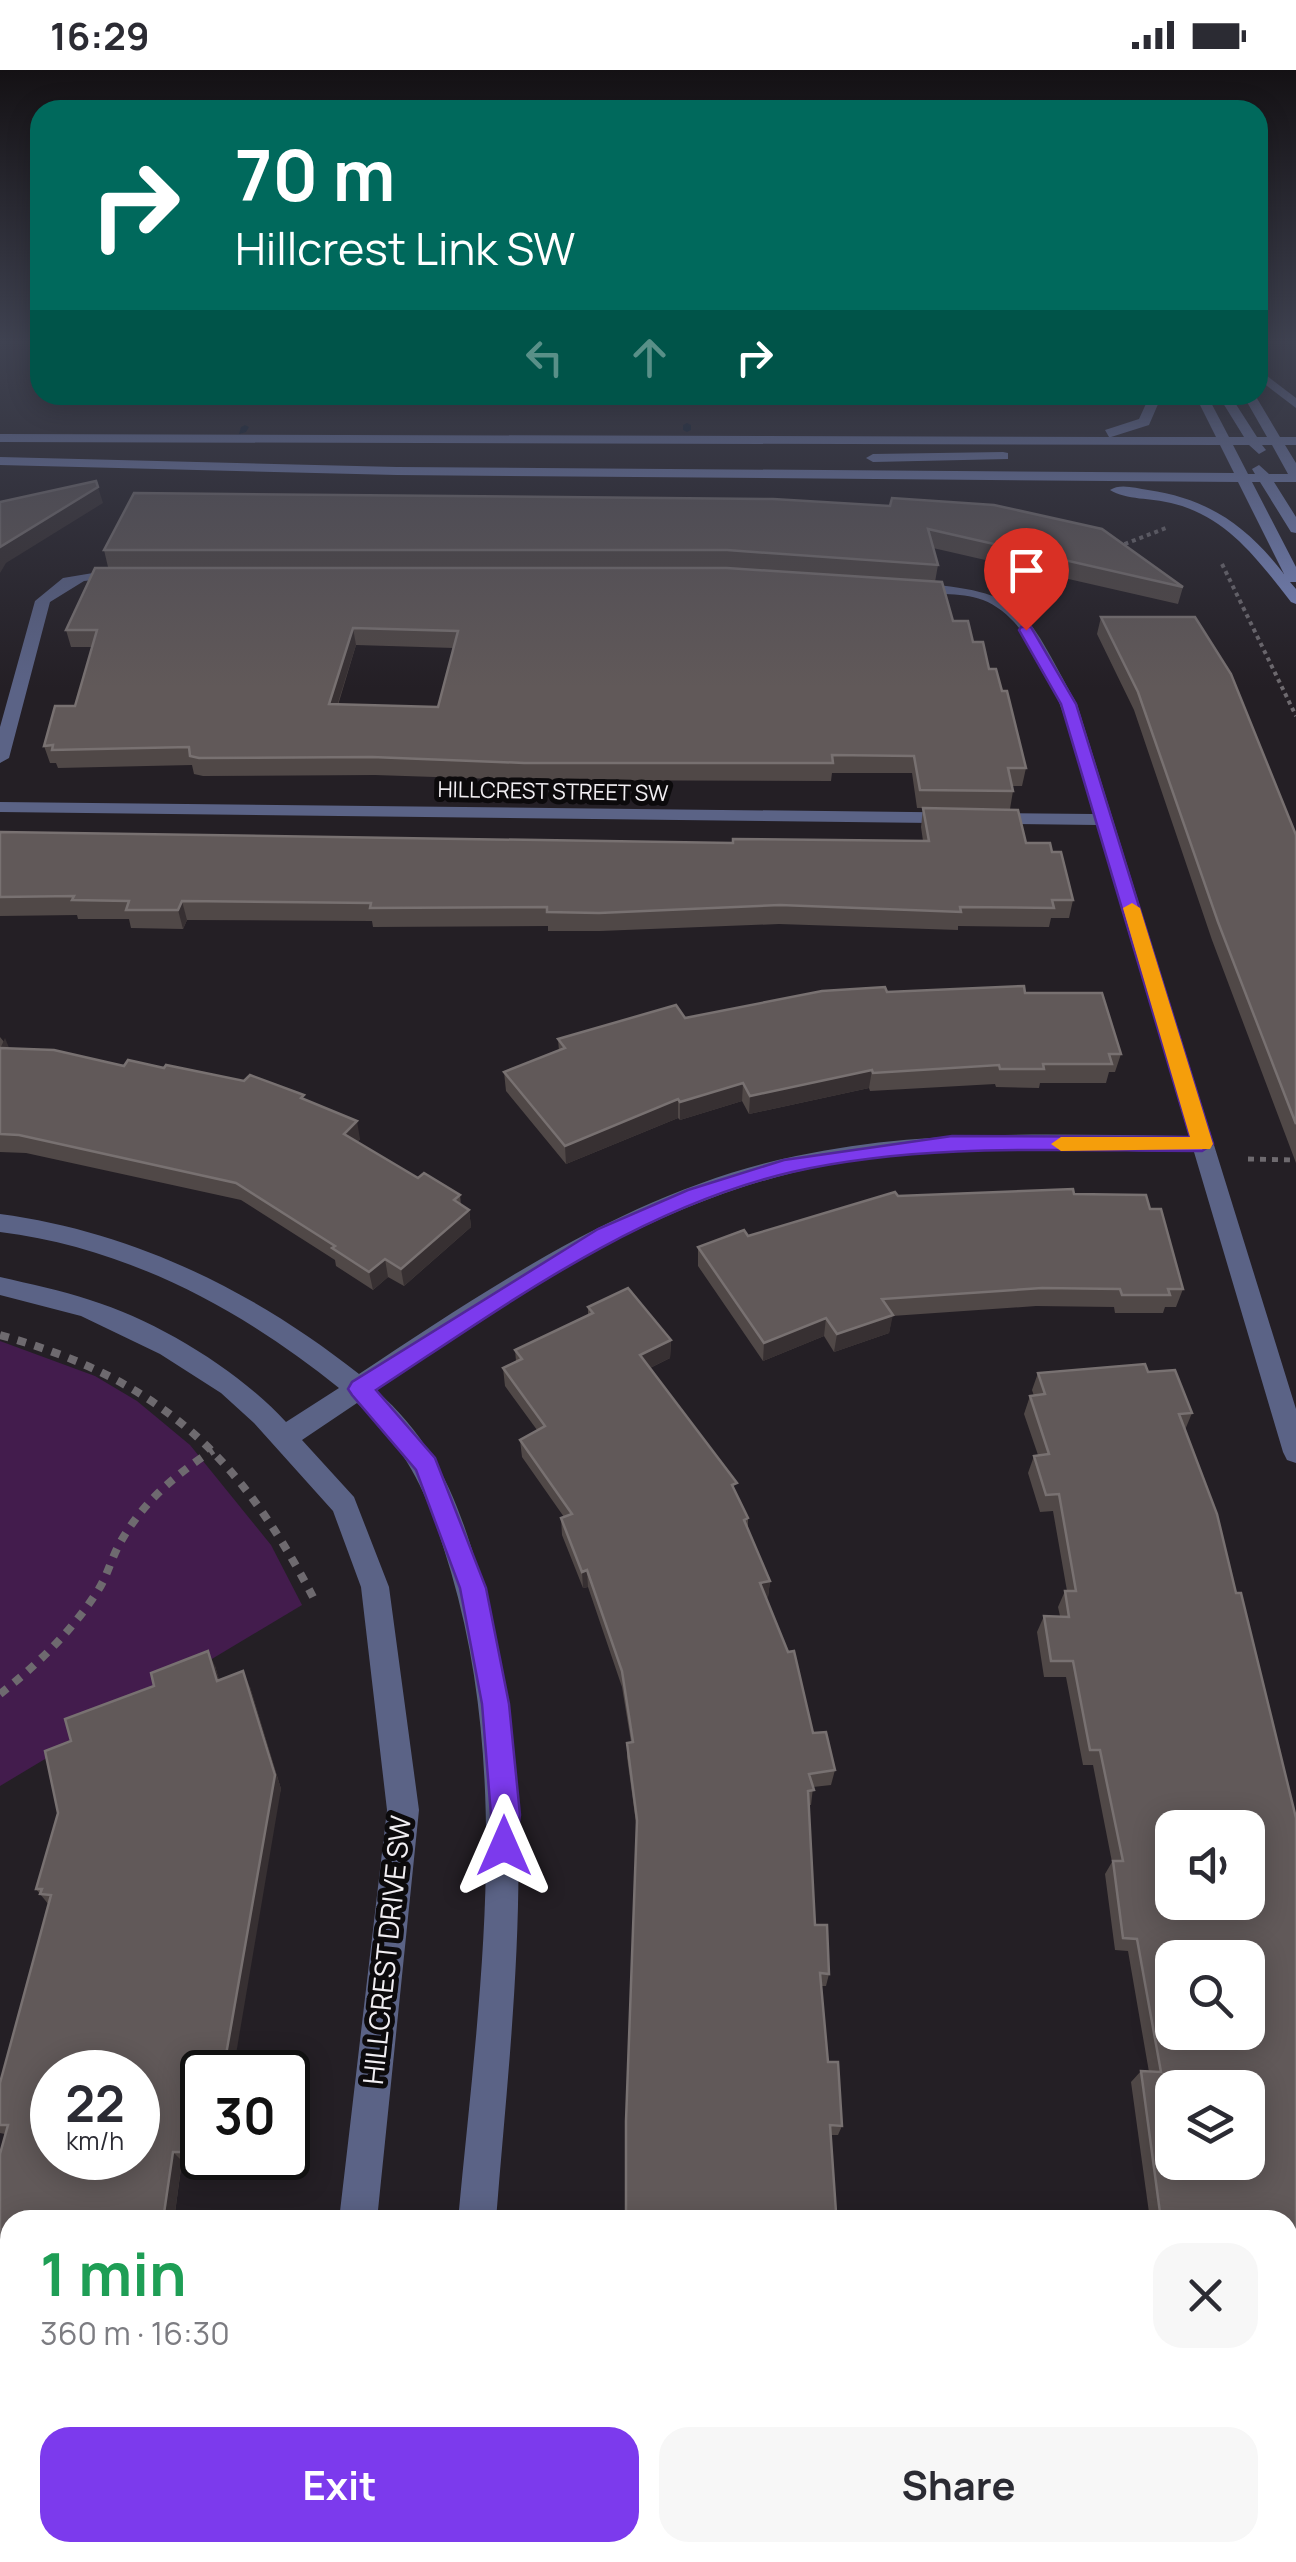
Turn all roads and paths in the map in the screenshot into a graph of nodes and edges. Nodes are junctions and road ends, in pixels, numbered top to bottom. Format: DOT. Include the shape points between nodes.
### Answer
graph roads {
  1 [pos="955,455"];
  2 [pos="1234,455"];
  3 [pos="1240,455"];
  4 [pos="1270,455"];
  5 [pos="0,461"];
  6 [pos="165,467"];
  7 [pos="1292,470"];
  8 [pos="0,472"];
  9 [pos="650,473"];
  10 [pos="1261,473"];
  11 [pos="988,476"];
  12 [pos="1242,477"];
  13 [pos="1176,524"];
  14 [pos="1296,529"];
  15 [pos="1106,552"];
  16 [pos="1220,560"];
  17 [pos="1053,572"];
  18 [pos="148,574"];
  19 [pos="1296,582"];
  20 [pos="895,586"];
  21 [pos="1018,586"];
  22 [pos="1296,599"];
  23 [pos="1296,716"];
  24 [pos="0,758"];
  25 [pos="0,807"];
  26 [pos="1106,820"];
  27 [pos="1202,1144"];
  28 [pos="1248,1159"];
  29 [pos="1296,1160"];
  30 [pos="0,1223"];
  31 [pos="0,1286"];
  32 [pos="0,1335"];
  33 [pos="360,1389"];
  34 [pos="285,1438"];
  35 [pos="213,1450"];
  36 [pos="1296,1452"];
  37 [pos="313,1598"];
  38 [pos="0,1694"];
  39 [pos="359,2210"];
  40 [pos="478,2210"];
  1 -- 9 [label="main road"];
  2 -- 12 [label="main road"];
  3 -- 10 [label="main road"];
  4 -- 7 [label="main road"];
  5 -- 6 [label="main road"];
  6 -- 8 [label="main road"];
  6 -- 9 [label="main road"];
  7 -- 10 [label="main road"];
  7 -- 10 [label="main road"];
  9 -- 11 [label="main road"];
  10 -- 12 [label="main road"];
  10 -- 14 [label="main road"];
  11 -- 12 [label="main road"];
  11 -- 22 [label="main road" via="1192,502 1226,517"];
  12 -- 19 [label="main road"];
  13 -- 15 [label="path"];
  16 -- 23 [label="path"];
  17 -- 21 [label="path"];
  18 -- 24 [label="street" via="83,576 53,588 42,602"];
  20 -- 26 [label="street" via="980,594 1014,614 1069,704"];
  25 -- 26 [label="street, HILLCREST STREET SW"];
  26 -- 27 [label="street"];
  27 -- 33 [label="street" via="952,1144 792,1165 696,1195 606,1234"];
  27 -- 36 [label="street"];
  28 -- 29 [label="path"];
  30 -- 33 [label="street" via="86,1241 225,1296"];
  31 -- 34 [label="street, HILLCREST DRIVE SW" via="87,1308 170,1347 230,1386"];
  32 -- 35 [label="path" via="120,1379 190,1425"];
  33 -- 34 [label="street"];
  33 -- 40 [label="street" via="427,1465 473,1588 496,1704 506,1815"];
  34 -- 39 [label="street, HILLCREST DRIVE SW" via="344,1505 374,1587 403,1810"];
  35 -- 37 [label="path" via="260,1504"];
  35 -- 38 [label="path" via="171,1476 120,1544 68,1632 41,1664"];
}
